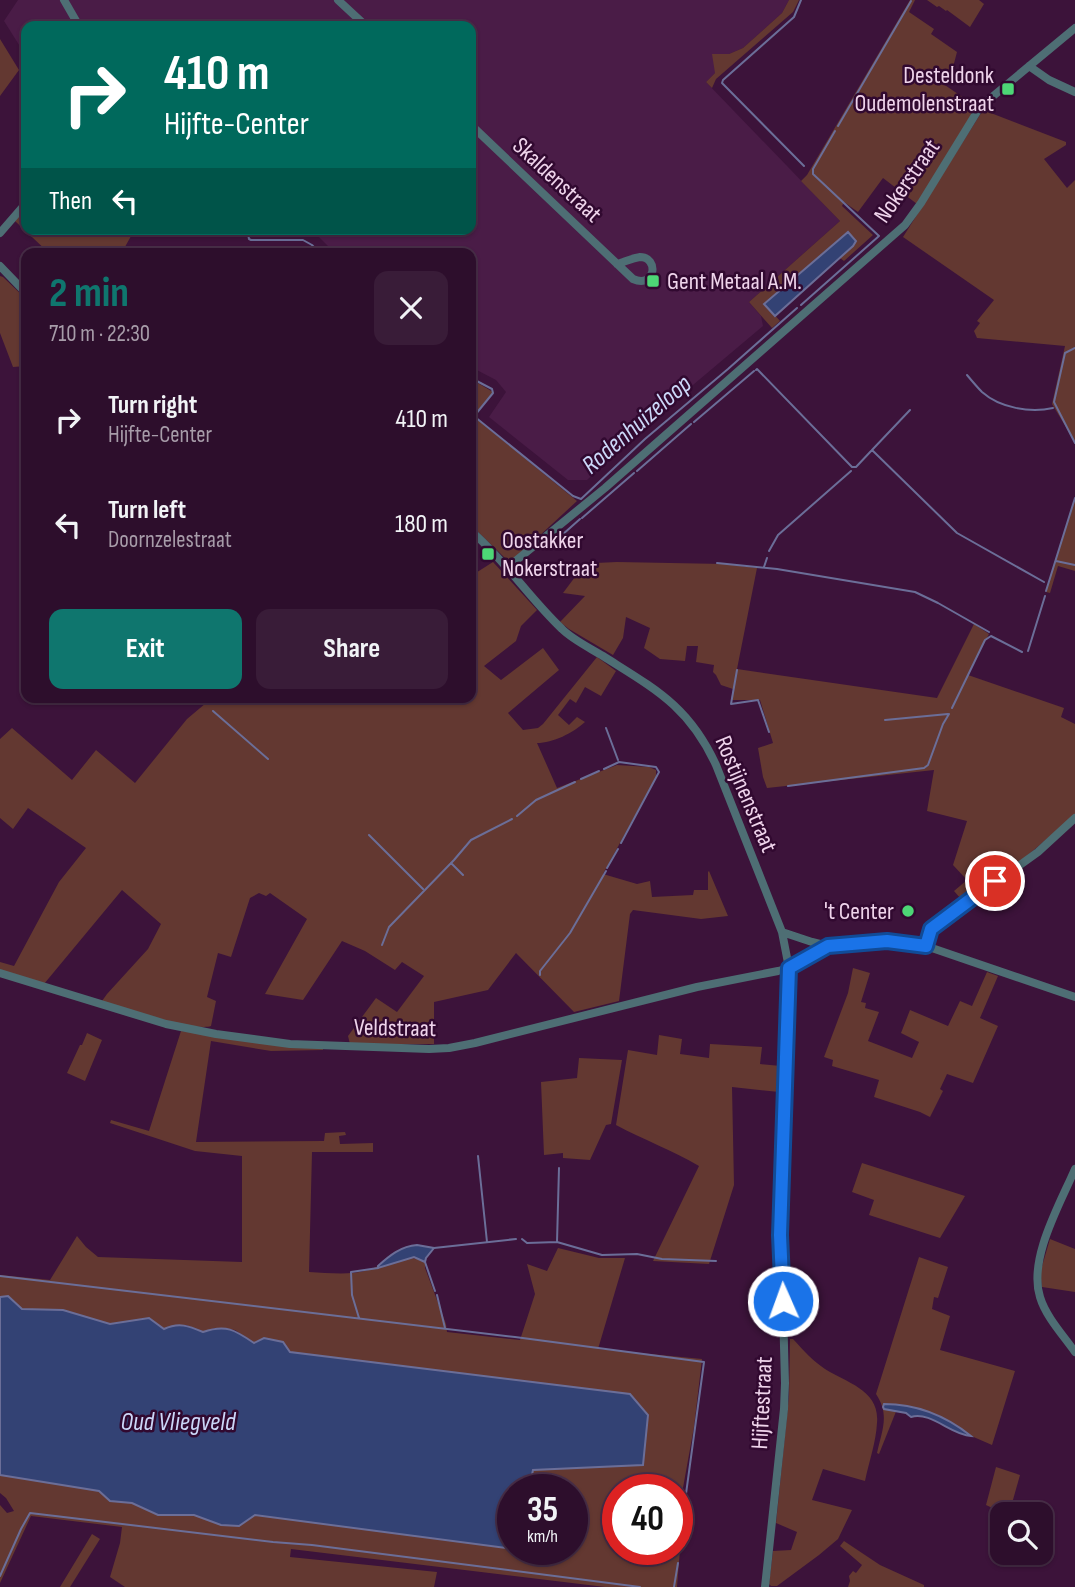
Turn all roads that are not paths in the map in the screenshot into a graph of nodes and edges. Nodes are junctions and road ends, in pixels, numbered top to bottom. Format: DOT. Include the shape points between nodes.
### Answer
graph roads {
  1 [pos="338,0"];
  2 [pos="62,1"];
  3 [pos="76,21"];
  4 [pos="361,21"];
  5 [pos="1075,28"];
  6 [pos="1029,66"];
  7 [pos="1075,92"];
  8 [pos="476,130"];
  9 [pos="21,209"];
  10 [pos="0,233"];
  11 [pos="617,264"];
  12 [pos="0,266"];
  13 [pos="21,288"];
  14 [pos="476,536"];
  15 [pos="507,568"];
  16 [pos="1075,818"];
  17 [pos="782,932"];
  18 [pos="828,946"];
  19 [pos="926,946"];
  20 [pos="789,968"];
  21 [pos="0,973"];
  22 [pos="1075,997"];
  23 [pos="1075,1169"];
  24 [pos="1075,1352"];
  25 [pos="765,1587"];
  1 -- 4 [label="street"];
  2 -- 3 [label="street"];
  5 -- 6 [label="street, Nokerstraat"];
  6 -- 7 [label="street"];
  6 -- 15 [label="street, Nokerstraat" via="980,107 905,225"];
  8 -- 11 [label="street, Skaldenstraat"];
  9 -- 10 [label="street"];
  12 -- 13 [label="street"];
  14 -- 15 [label="street, Rostijnenstraat"];
  15 -- 17 [label="street, Rostijnenstraat" via="564,631 660,692 694,725 716,765"];
  16 -- 19 [label="street" via="1038,852 931,929"];
  17 -- 18 [label="street"];
  17 -- 20 [label="street, Rostijnenstraat"];
  18 -- 19 [label="street" via="887,941"];
  18 -- 20 [label="street, Veldstraat"];
  19 -- 22 [label="street"];
  20 -- 21 [label="street, Veldstraat" via="475,1043 429,1049 290,1044 216,1034 166,1024"];
  20 -- 25 [label="street, Hijftestraat" via="780,1235 784,1409"];
  23 -- 24 [label="street" via="1044,1243 1037,1275 1045,1310"];
}
